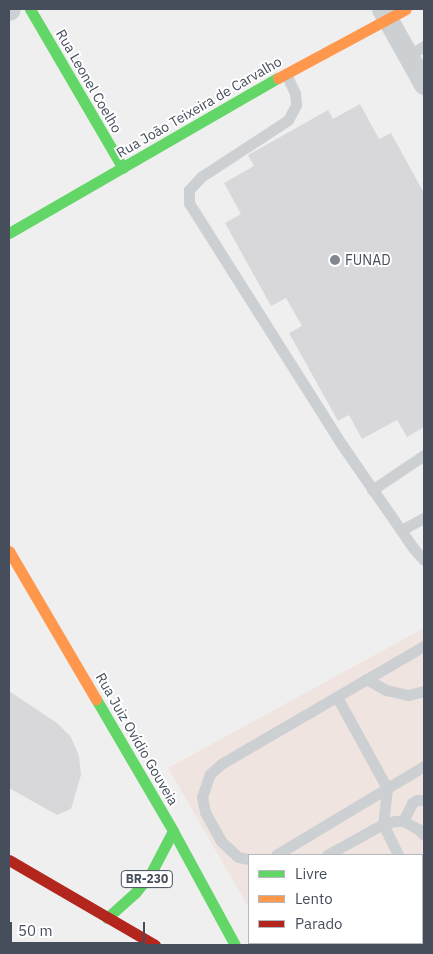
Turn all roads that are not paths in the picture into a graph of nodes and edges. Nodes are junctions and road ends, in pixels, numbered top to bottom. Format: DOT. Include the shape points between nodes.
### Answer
graph roads {
  1 [pos="30,9"];
  2 [pos="406,9"];
  3 [pos="385,14"];
  4 [pos="416,51"];
  5 [pos="286,74"];
  6 [pos="424,84"];
  7 [pos="123,168"];
  8 [pos="9,233"];
  9 [pos="424,455"];
  10 [pos="372,490"];
  11 [pos="424,518"];
  12 [pos="401,530"];
  13 [pos="9,551"];
  14 [pos="424,560"];
  15 [pos="424,646"];
  16 [pos="366,679"];
  17 [pos="424,691"];
  18 [pos="337,697"];
  19 [pos="424,766"];
  20 [pos="387,788"];
  21 [pos="424,800"];
  22 [pos="403,821"];
  23 [pos="383,824"];
  24 [pos="173,831"];
  25 [pos="424,835"];
  26 [pos="278,854"];
  27 [pos="329,854"];
  28 [pos="398,854"];
  29 [pos="248,859"];
  30 [pos="9,860"];
  31 [pos="108,918"];
  32 [pos="155,945"];
  33 [pos="235,945"];
  1 -- 7 [label="main road, Rua Leonel Coelho"];
  2 -- 3 [label="main road, Rua João Teixeira de Carvalho"];
  3 -- 4 [label="street"];
  3 -- 5 [label="main road, Rua João Teixeira de Carvalho"];
  4 -- 6 [label="street"];
  5 -- 7 [label="main road, Rua João Teixeira de Carvalho"];
  5 -- 10 [label="lane" via="295,93 296,105 288,120 201,176 189,190 189,203"];
  7 -- 8 [label="main road, Rua João Teixeira de Carvalho"];
  9 -- 10 [label="lane"];
  10 -- 12 [label="lane"];
  11 -- 12 [label="lane"];
  12 -- 14 [label="lane"];
  13 -- 24 [label="main road, Rua Juiz Ovídio Gouveia"];
  15 -- 16 [label="lane"];
  16 -- 17 [label="lane" via="386,690 408,695"];
  16 -- 18 [label="lane"];
  18 -- 20 [label="lane"];
  18 -- 29 [label="lane" via="221,764 210,774 202,797 205,812 221,841 238,857"];
  19 -- 20 [label="lane"];
  20 -- 23 [label="lane"];
  20 -- 26 [label="lane"];
  21 -- 22 [label="lane" via="412,803"];
  22 -- 23 [label="lane"];
  22 -- 25 [label="lane"];
  23 -- 27 [label="lane"];
  23 -- 28 [label="lane"];
  24 -- 31 [label="main road, BR-230" via="152,873"];
  24 -- 33 [label="main road, Rua Juiz Ovídio Gouveia"];
  30 -- 31 [label="main road"];
  31 -- 32 [label="main road"];
}
